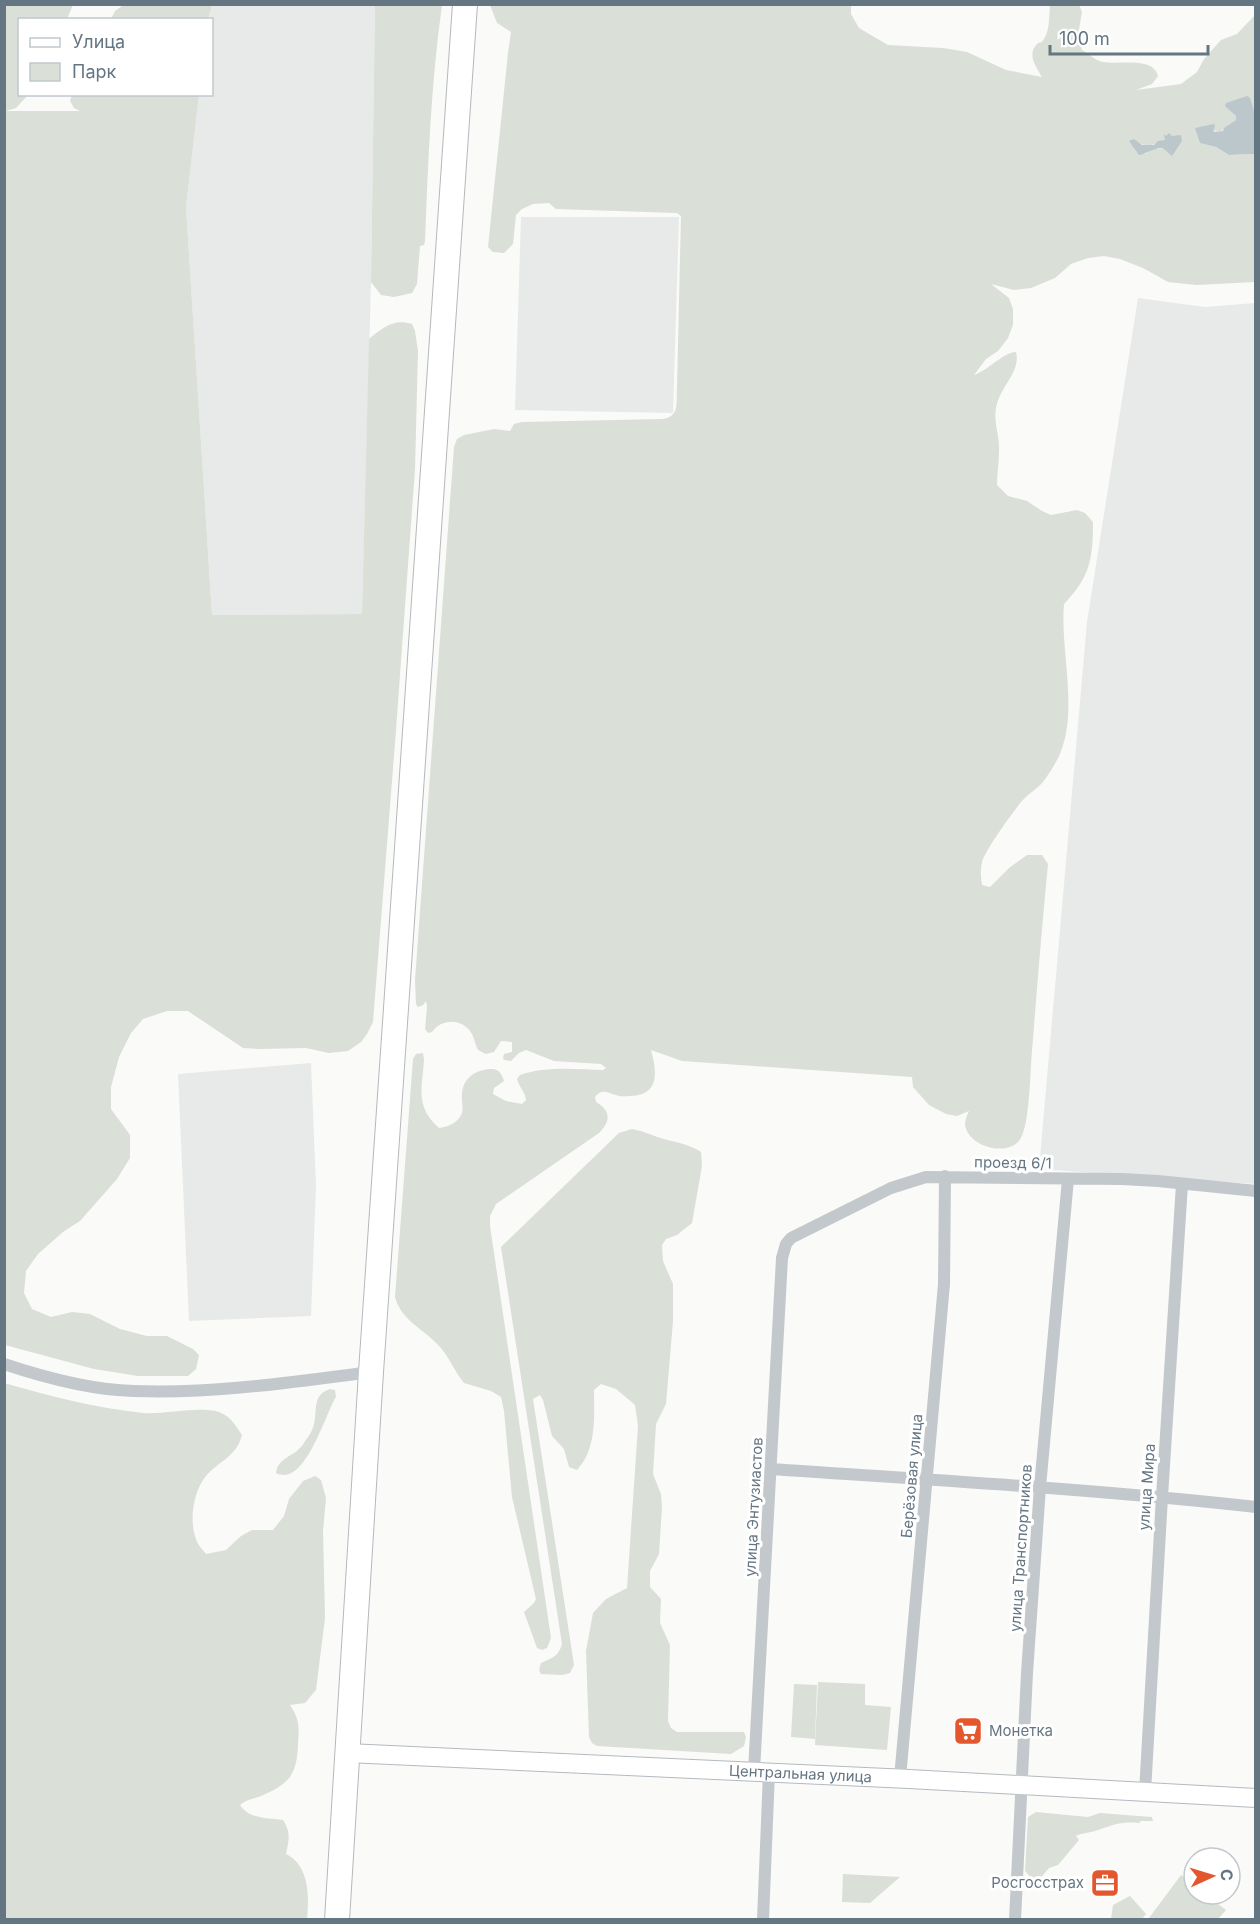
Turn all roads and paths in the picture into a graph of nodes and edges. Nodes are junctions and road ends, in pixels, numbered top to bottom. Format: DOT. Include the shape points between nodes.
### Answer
graph roads {
  1 [pos="465,4"];
  2 [pos="945,1176"];
  3 [pos="1068,1179"];
  4 [pos="1182,1184"];
  5 [pos="1256,1191"];
  6 [pos="786,1244"];
  7 [pos="4,1364"];
  8 [pos="371,1372"];
  9 [pos="771,1469"];
  10 [pos="927,1480"];
  11 [pos="1040,1487"];
  12 [pos="1161,1497"];
  13 [pos="1256,1507"];
  14 [pos="347,1753"];
  15 [pos="762,1772"];
  16 [pos="900,1778"];
  17 [pos="1022,1786"];
  18 [pos="1145,1792"];
  19 [pos="1256,1798"];
  20 [pos="337,1920"];
  21 [pos="763,1920"];
  22 [pos="1015,1920"];
  1 -- 8 [label="highway"];
  2 -- 3 [label="street, проезд 6/1"];
  2 -- 6 [label="street, проезд 6/1" via="916,1179 891,1188"];
  2 -- 10 [label="street, Берёзовая улица" via="944,1284"];
  3 -- 4 [label="street, проезд 6/1"];
  3 -- 11 [label="street, улица Транспортников"];
  4 -- 5 [label="street, проезд 6/1"];
  4 -- 12 [label="street, улица Мира"];
  6 -- 9 [label="street, улица Энтузиастов" via="782,1258"];
  7 -- 8 [label="street" via="86,1386 132,1391 225,1389"];
  8 -- 14 [label="highway"];
  9 -- 10 [label="street"];
  9 -- 15 [label="street, улица Энтузиастов"];
  10 -- 11 [label="street"];
  10 -- 16 [label="street, Берёзовая улица"];
  11 -- 12 [label="street"];
  11 -- 17 [label="street, улица Транспортников"];
  12 -- 13 [label="street"];
  12 -- 18 [label="street, улица Мира"];
  14 -- 15 [label="street, Центральная улица"];
  14 -- 20 [label="highway"];
  15 -- 16 [label="street, Центральная улица"];
  15 -- 21 [label="street, улица Энтузиастов"];
  16 -- 17 [label="street, Центральная улица"];
  17 -- 18 [label="street, Центральная улица"];
  17 -- 22 [label="street, улица Транспортников"];
  18 -- 19 [label="street, Центральная улица"];
}
